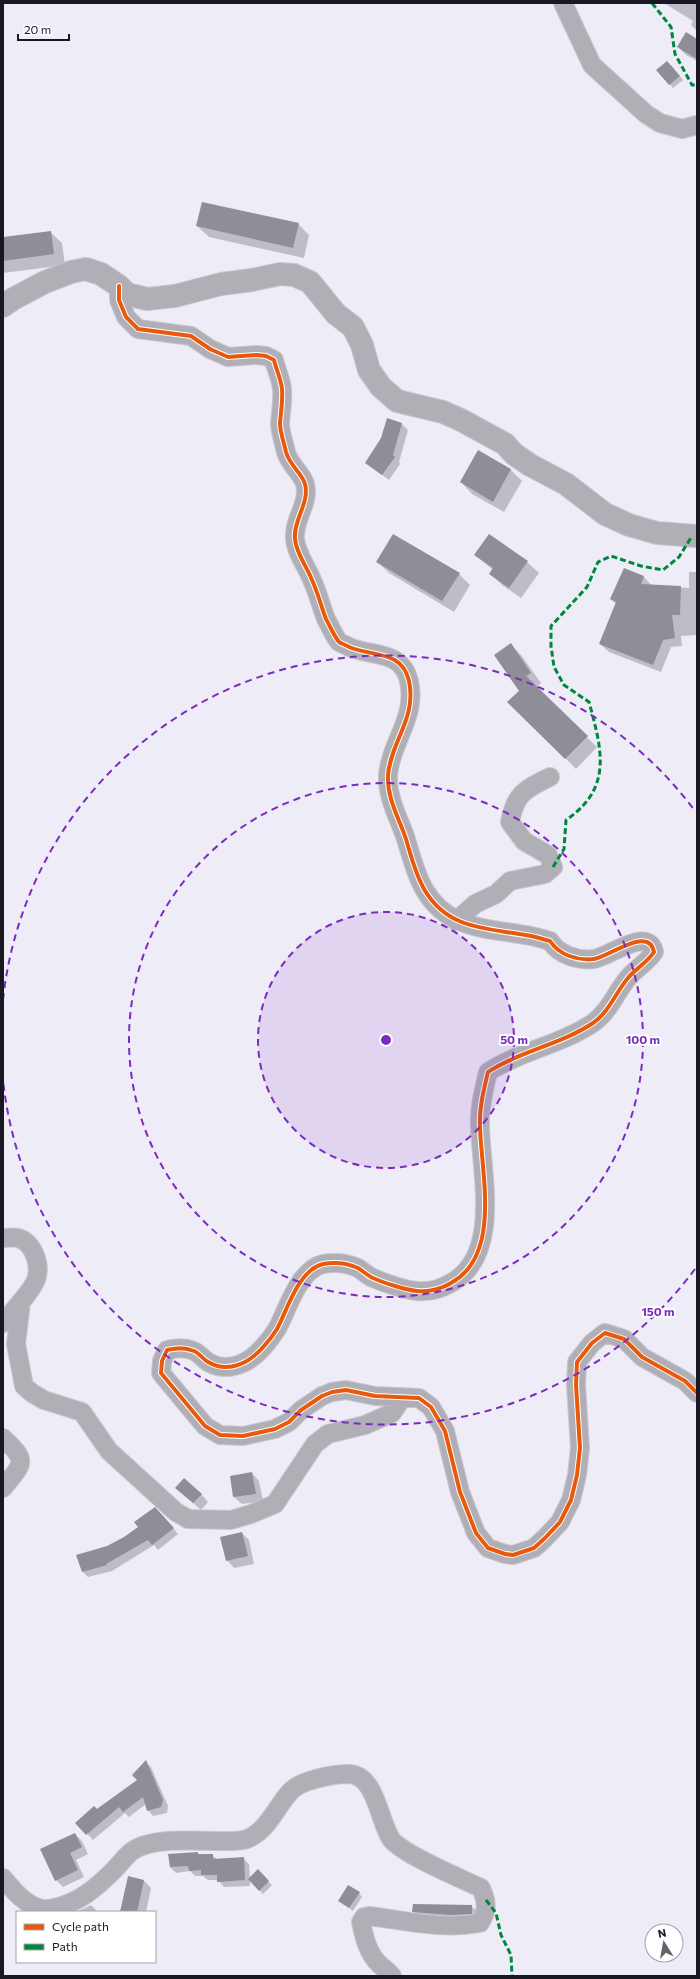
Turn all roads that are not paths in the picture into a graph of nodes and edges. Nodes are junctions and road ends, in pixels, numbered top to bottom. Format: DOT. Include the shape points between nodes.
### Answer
graph roads {
  1 [pos="564,3"];
  2 [pos="697,125"];
  3 [pos="119,286"];
  4 [pos="3,306"];
  5 [pos="697,536"];
  6 [pos="550,777"];
  7 [pos="456,921"];
  8 [pos="3,1238"];
  9 [pos="21,1302"];
  10 [pos="3,1323"];
  11 [pos="697,1393"];
  12 [pos="403,1397"];
  13 [pos="3,1438"];
  14 [pos="3,1488"];
  15 [pos="3,1878"];
  16 [pos="392,1976"];
  1 -- 2 [label="street" via="592,65 646,114 660,123 682,129"];
  3 -- 4 [label="street" via="101,274 86,269 45,282"];
  3 -- 5 [label="street" via="127,294 146,299 176,296 222,284 280,274 294,275 310,282 336,314 353,327 362,344 369,370 397,401 443,412 461,420 505,444 514,454 566,484 605,514 629,525 657,533"];
  3 -- 7 [label="street" via="119,300 126,317 138,329 191,336 228,357 257,355 274,360 281,386 280,424 286,454 305,484 305,498 297,522 295,539 320,605 340,643 362,652 395,658 402,665 409,681 411,706 393,751 388,775 390,797 416,872 425,890 438,908"];
  6 -- 7 [label="street" via="524,792 513,805 510,822 524,841 548,855 553,867 545,874 510,881 496,894 475,904"];
  7 -- 12 [label="street" via="550,941 554,948 573,958 594,959 638,941 649,942 654,952 633,972 609,1007 594,1023 533,1052 502,1063 488,1072 480,1124 484,1231 477,1254 464,1277 441,1289 416,1291 373,1278 358,1268 340,1262 321,1265 308,1274 295,1289 277,1329 246,1362 227,1368 208,1362 195,1351 180,1347 167,1350 162,1361 161,1373 181,1399 205,1426 220,1436 243,1436 275,1429 289,1422 322,1396 332,1392 346,1390 375,1396"];
  8 -- 9 [label="street" via="18,1238 26,1242 35,1254 38,1277"];
  9 -- 10 [label="street"];
  9 -- 12 [label="street" via="16,1344 24,1386 44,1400 82,1412 109,1451 176,1512 188,1519 231,1520 275,1504 315,1444 328,1434 365,1425 392,1413"];
  11 -- 12 [label="street" via="685,1382 642,1357 624,1339 605,1333 592,1343 577,1362 580,1448 571,1500 560,1522 545,1538 534,1548 513,1554 488,1548 476,1533 460,1492 445,1431 431,1407 419,1398"];
  13 -- 14 [label="street" via="18,1452 20,1467"];
  15 -- 16 [label="street" via="29,1904 44,1910 65,1906 98,1885 126,1855 141,1846 163,1842 247,1839 261,1830 290,1792 299,1786 328,1776 350,1774 362,1778 372,1792 392,1839 408,1853 481,1888 486,1900 486,1913 480,1923 461,1926 440,1926 375,1916 364,1917 361,1922 366,1946"];
}
